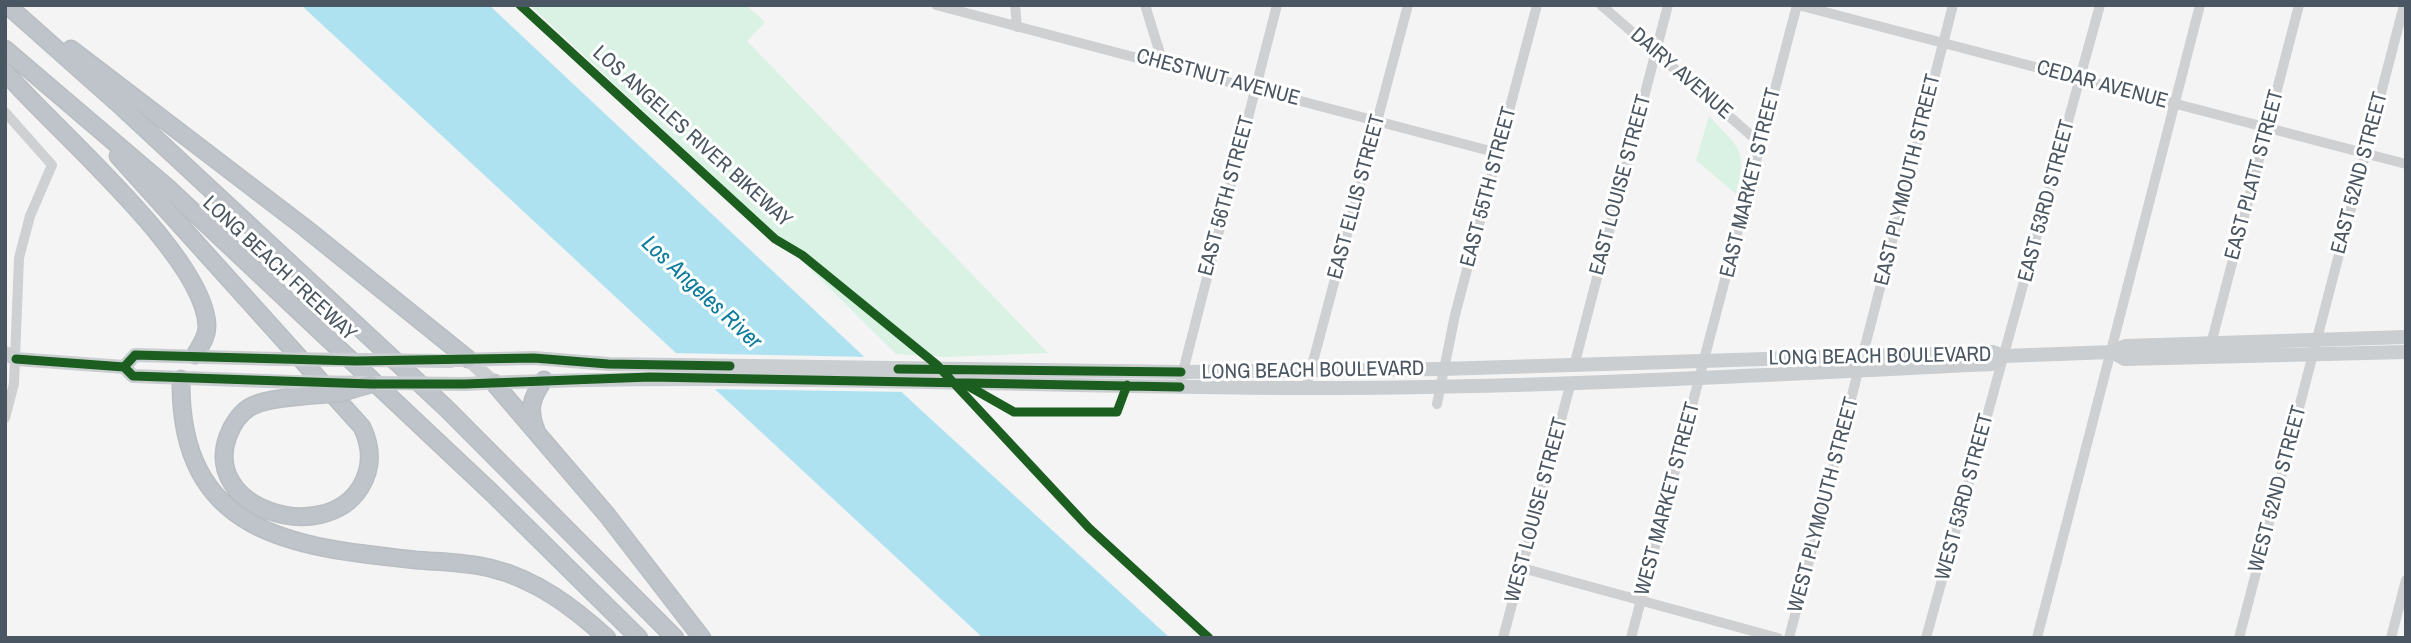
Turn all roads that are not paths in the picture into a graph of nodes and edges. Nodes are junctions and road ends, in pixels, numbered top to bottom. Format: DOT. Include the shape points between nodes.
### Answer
graph roads {
  1 [pos="7,5"];
  2 [pos="14,5"];
  3 [pos="936,5"];
  4 [pos="1015,5"];
  5 [pos="1277,5"];
  6 [pos="1408,5"];
  7 [pos="1537,5"];
  8 [pos="1601,5"];
  9 [pos="1668,5"];
  10 [pos="1798,5"];
  11 [pos="1953,5"];
  12 [pos="2100,5"];
  13 [pos="2200,5"];
  14 [pos="2299,5"];
  15 [pos="2404,5"];
  16 [pos="1146,7"];
  17 [pos="1017,27"];
  18 [pos="1943,43"];
  19 [pos="5,49"];
  20 [pos="1656,53"];
  21 [pos="1163,62"];
  22 [pos="5,72"];
  23 [pos="2081,79"];
  24 [pos="1255,87"];
  25 [pos="72,104"];
  26 [pos="2174,104"];
  27 [pos="5,112"];
  28 [pos="1377,121"];
  29 [pos="2267,128"];
  30 [pos="1761,144"];
  31 [pos="1498,153"];
  32 [pos="2365,153"];
  33 [pos="2406,164"];
  34 [pos="2406,337"];
  35 [pos="2317,340"];
  36 [pos="2211,344"];
  37 [pos="2112,352"];
  38 [pos="2406,352"];
  39 [pos="1863,354"];
  40 [pos="195,355"];
  41 [pos="2004,356"];
  42 [pos="2313,356"];
  43 [pos="9,359"];
  44 [pos="468,359"];
  45 [pos="1706,361"];
  46 [pos="280,363"];
  47 [pos="1574,366"];
  48 [pos="124,367"];
  49 [pos="1443,369"];
  50 [pos="1311,370"];
  51 [pos="650,371"];
  52 [pos="1858,372"];
  53 [pos="1702,377"];
  54 [pos="181,379"];
  55 [pos="1180,379"];
  56 [pos="544,380"];
  57 [pos="1571,382"];
  58 [pos="494,383"];
  59 [pos="372,384"];
  60 [pos="1440,387"];
  61 [pos="1306,388"];
  62 [pos="298,389"];
  63 [pos="1437,404"];
  64 [pos="5,418"];
  65 [pos="538,436"];
  66 [pos="1522,568"];
  67 [pos="2406,580"];
  68 [pos="1640,602"];
  69 [pos="607,638"];
  70 [pos="639,638"];
  71 [pos="675,638"];
  72 [pos="702,638"];
  73 [pos="1503,638"];
  74 [pos="1631,638"];
  75 [pos="1777,638"];
  76 [pos="1789,638"];
  77 [pos="1926,638"];
  78 [pos="2037,638"];
  79 [pos="2239,638"];
  80 [pos="2391,638"];
  1 -- 71 [label="highway, LONG BEACH FREEWAY" via="446,408"];
  2 -- 44 [label="highway"];
  3 -- 17 [label="street, CHESTNUT AVENUE"];
  4 -- 17 [label="street"];
  5 -- 24 [label="street, EAST 56TH STREET"];
  6 -- 28 [label="street, EAST ELLIS STREET"];
  7 -- 31 [label="street, EAST 55TH STREET"];
  8 -- 20 [label="street, DAIRY AVENUE"];
  9 -- 20 [label="street, EAST LOUISE STREET"];
  10 -- 18 [label="street, CEDAR AVENUE"];
  10 -- 30 [label="street, EAST MARKET STREET"];
  11 -- 18 [label="street, EAST PLYMOUTH STREET"];
  12 -- 23 [label="street, EAST 53RD STREET"];
  13 -- 26 [label="street"];
  14 -- 29 [label="street, EAST PLATT STREET"];
  15 -- 32 [label="street, EAST 52ND STREET"];
  16 -- 21 [label="street"];
  17 -- 21 [label="street, CHESTNUT AVENUE"];
  18 -- 23 [label="street, CEDAR AVENUE"];
  18 -- 39 [label="street, EAST PLYMOUTH STREET"];
  19 -- 25 [label="highway, LONG BEACH FREEWAY"];
  20 -- 30 [label="street, DAIRY AVENUE"];
  20 -- 47 [label="street, EAST LOUISE STREET"];
  21 -- 24 [label="street, CHESTNUT AVENUE"];
  22 -- 40 [label="highway" via="127,198 181,264 206,317 205,338"];
  23 -- 26 [label="street, CEDAR AVENUE"];
  23 -- 41 [label="street, EAST 53RD STREET"];
  24 -- 28 [label="street, CHESTNUT AVENUE"];
  24 -- 55 [label="street, EAST 56TH STREET"];
  25 -- 62 [label="highway" via="362,427 370,458 358,492 330,513 292,517 269,511 239,492 228,475 224,453 230,431 251,407"];
  25 -- 70 [label="highway, LONG BEACH FREEWAY" via="427,431"];
  26 -- 29 [label="street, CEDAR AVENUE"];
  26 -- 37 [label="street"];
  27 -- 43 [label="street" via="52,165 30,216 19,258"];
  28 -- 31 [label="street, CHESTNUT AVENUE"];
  28 -- 50 [label="street, EAST ELLIS STREET"];
  29 -- 32 [label="street, CEDAR AVENUE"];
  29 -- 36 [label="street, EAST PLATT STREET"];
  30 -- 45 [label="street, EAST MARKET STREET"];
  31 -- 49 [label="street, EAST 55TH STREET"];
  32 -- 33 [label="street, CEDAR AVENUE"];
  32 -- 35 [label="street, EAST 52ND STREET"];
  34 -- 35 [label="main road, LONG BEACH BOULEVARD"];
  35 -- 36 [label="main road, LONG BEACH BOULEVARD"];
  35 -- 42 [label="street, WEST 52ND STREET"];
  36 -- 37 [label="main road, LONG BEACH BOULEVARD" via="2125,346"];
  37 -- 41 [label="main road, LONG BEACH BOULEVARD"];
  37 -- 42 [label="main road, LONG BEACH BOULEVARD" via="2125,359"];
  37 -- 78 [label="street"];
  38 -- 42 [label="main road, LONG BEACH BOULEVARD"];
  39 -- 41 [label="main road, LONG BEACH BOULEVARD" via="1993,352"];
  39 -- 45 [label="main road, LONG BEACH BOULEVARD"];
  40 -- 46 [label="main road, LONG BEACH BOULEVARD"];
  40 -- 48 [label="main road, LONG BEACH BOULEVARD" via="135,355"];
  41 -- 52 [label="main road, LONG BEACH BOULEVARD" via="1992,364"];
  41 -- 77 [label="street, WEST 53RD STREET"];
  42 -- 79 [label="street, WEST 52ND STREET"];
  43 -- 48 [label="main road, LONG BEACH BOULEVARD"];
  43 -- 64 [label="street" via="14,384"];
  44 -- 46 [label="main road, LONG BEACH BOULEVARD, bridge"];
  44 -- 51 [label="main road, LONG BEACH BOULEVARD" via="534,358"];
  44 -- 58 [label="main road"];
  45 -- 47 [label="main road, LONG BEACH BOULEVARD"];
  45 -- 53 [label="street, WEST MARKET STREET"];
  46 -- 54 [label="main road" via="194,365"];
  47 -- 49 [label="main road, LONG BEACH BOULEVARD"];
  48 -- 54 [label="main road, LONG BEACH BOULEVARD" via="133,376"];
  49 -- 50 [label="main road, LONG BEACH BOULEVARD"];
  49 -- 60 [label="street, EAST 55TH STREET"];
  50 -- 55 [label="main road, LONG BEACH BOULEVARD"];
  50 -- 61 [label="street, EAST ELLIS STREET"];
  51 -- 55 [label="main road, LONG BEACH BOULEVARD" via="1068,371"];
  51 -- 55 [label="main road, LONG BEACH BOULEVARD" via="1076,384"];
  51 -- 56 [label="main road, LONG BEACH BOULEVARD"];
  52 -- 53 [label="main road, LONG BEACH BOULEVARD"];
  52 -- 76 [label="street, WEST PLYMOUTH STREET"];
  53 -- 57 [label="main road, LONG BEACH BOULEVARD"];
  53 -- 68 [label="street, WEST MARKET STREET"];
  54 -- 62 [label="main road, LONG BEACH BOULEVARD"];
  54 -- 69 [label="highway" via="187,438 199,470 218,498 248,522 308,545 510,573 562,600"];
  55 -- 61 [label="main road, LONG BEACH BOULEVARD"];
  56 -- 58 [label="main road, LONG BEACH BOULEVARD"];
  56 -- 65 [label="highway" via="532,397 530,412"];
  57 -- 60 [label="main road, LONG BEACH BOULEVARD"];
  57 -- 66 [label="street, WEST LOUISE STREET"];
  58 -- 59 [label="main road, LONG BEACH BOULEVARD, bridge"];
  58 -- 65 [label="highway"];
  59 -- 62 [label="highway, bridge" via="340,393"];
  60 -- 61 [label="main road, LONG BEACH BOULEVARD"];
  60 -- 63 [label="street, EAST 55TH STREET"];
  65 -- 72 [label="highway" via="607,515"];
  66 -- 68 [label="street"];
  66 -- 73 [label="street, WEST LOUISE STREET"];
  67 -- 80 [label="street"];
  68 -- 74 [label="street, WEST MARKET STREET"];
  68 -- 75 [label="street"];
}
